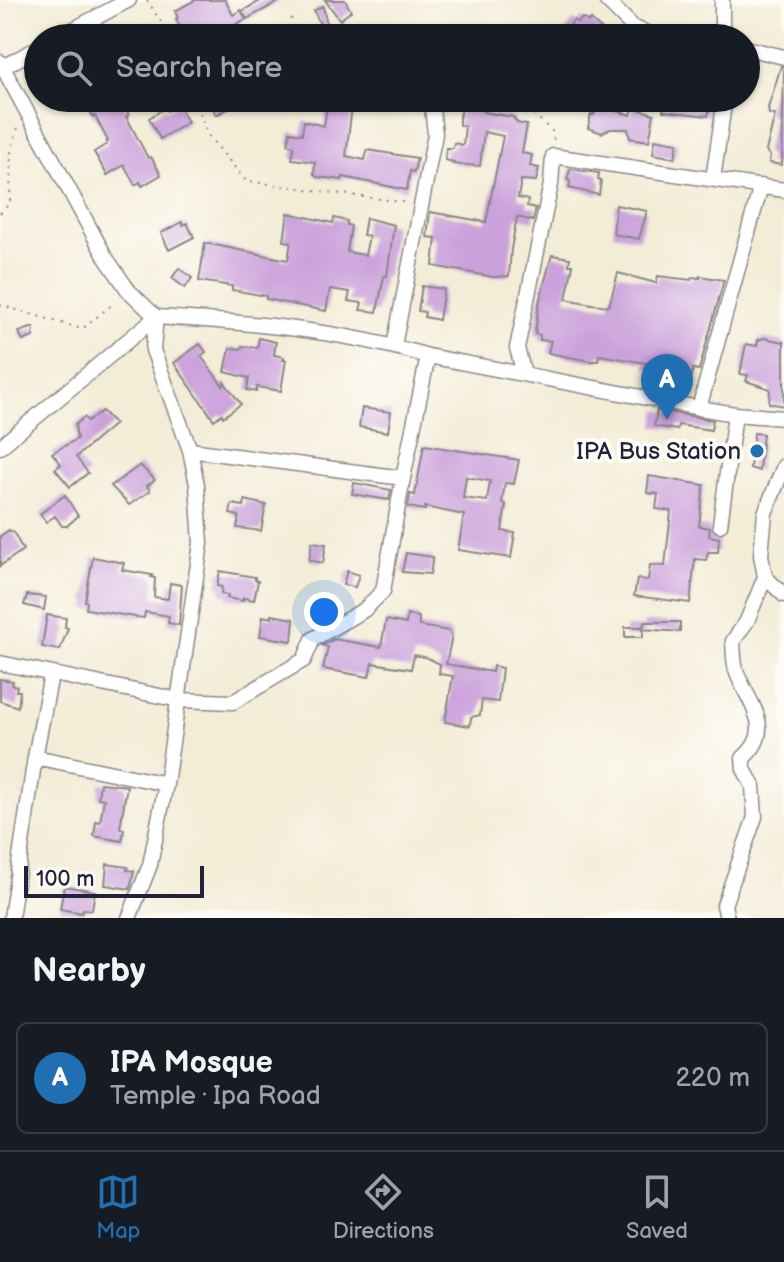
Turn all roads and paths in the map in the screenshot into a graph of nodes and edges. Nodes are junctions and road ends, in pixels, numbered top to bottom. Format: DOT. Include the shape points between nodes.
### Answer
graph roads {
  1 [pos="129,0"];
  2 [pos="147,0"];
  3 [pos="606,0"];
  4 [pos="722,0"];
  5 [pos="291,18"];
  6 [pos="84,24"];
  7 [pos="162,24"];
  8 [pos="293,24"];
  9 [pos="630,24"];
  10 [pos="722,24"];
  11 [pos="760,51"];
  12 [pos="24,54"];
  13 [pos="784,57"];
  14 [pos="2,64"];
  15 [pos="24,105"];
  16 [pos="28,112"];
  17 [pos="200,112"];
  18 [pos="433,112"];
  19 [pos="531,112"];
  20 [pos="723,112"];
  21 [pos="18,127"];
  22 [pos="554,156"];
  23 [pos="713,179"];
  24 [pos="761,186"];
  25 [pos="784,190"];
  26 [pos="420,205"];
  27 [pos="0,213"];
  28 [pos="113,304"];
  29 [pos="0,305"];
  30 [pos="156,317"];
  31 [pos="394,346"];
  32 [pos="428,356"];
  33 [pos="524,374"];
  34 [pos="699,408"];
  35 [pos="735,414"];
  36 [pos="784,418"];
  37 [pos="0,447"];
  38 [pos="190,450"];
  39 [pos="784,466"];
  40 [pos="403,478"];
  41 [pos="720,525"];
  42 [pos="765,577"];
  43 [pos="784,595"];
  44 [pos="0,663"];
  45 [pos="51,675"];
  46 [pos="179,700"];
  47 [pos="35,757"];
  48 [pos="166,784"];
  49 [pos="723,914"];
  50 [pos="11,918"];
  51 [pos="129,918"];
  1 -- 6 [label="street"];
  2 -- 7 [label="path"];
  3 -- 9 [label="street"];
  4 -- 10 [label="street"];
  5 -- 8 [label="path"];
  11 -- 13 [label="street"];
  12 -- 14 [label="street"];
  14 -- 15 [label="street"];
  16 -- 30 [label="street" via="106,258"];
  17 -- 26 [label="path" via="207,134 246,181"];
  18 -- 26 [label="street" via="435,134"];
  19 -- 22 [label="path" via="553,132"];
  20 -- 23 [label="street"];
  21 -- 27 [label="path" via="11,152 10,203"];
  22 -- 23 [label="street"];
  22 -- 33 [label="street" via="517,348"];
  23 -- 24 [label="street"];
  24 -- 25 [label="street"];
  24 -- 34 [label="street"];
  26 -- 31 [label="street"];
  28 -- 29 [label="path" via="82,329"];
  30 -- 31 [label="street" via="238,321"];
  30 -- 37 [label="street"];
  30 -- 38 [label="street" via="153,350"];
  31 -- 32 [label="street"];
  32 -- 33 [label="street"];
  32 -- 40 [label="street"];
  33 -- 34 [label="street"];
  34 -- 35 [label="street"];
  35 -- 36 [label="street"];
  35 -- 41 [label="street"];
  38 -- 40 [label="street"];
  38 -- 46 [label="street" via="201,543"];
  39 -- 42 [label="street" via="765,513"];
  40 -- 46 [label="street" via="383,591 364,610 313,639 304,660 233,702"];
  42 -- 43 [label="street"];
  42 -- 49 [label="street" via="733,641 736,672 759,721 757,738 743,758 753,786 755,817"];
  44 -- 45 [label="street"];
  45 -- 46 [label="street"];
  45 -- 47 [label="street"];
  46 -- 48 [label="street"];
  47 -- 48 [label="street"];
  47 -- 50 [label="street"];
  48 -- 51 [label="street" via="150,865"];
}
